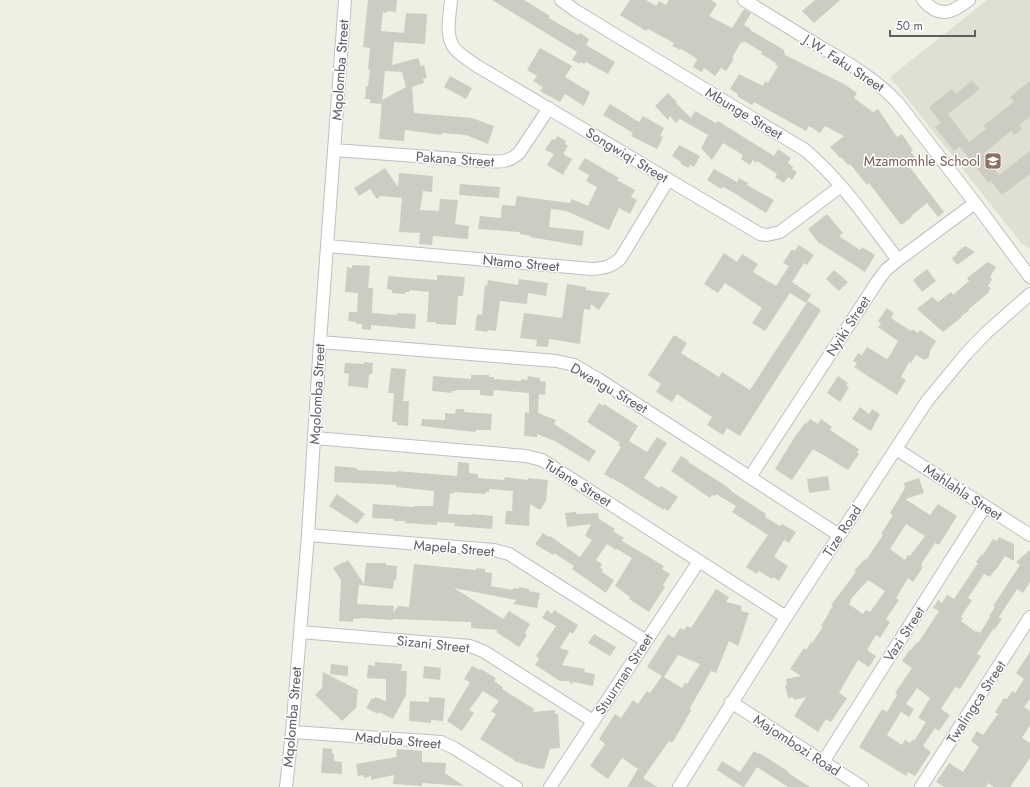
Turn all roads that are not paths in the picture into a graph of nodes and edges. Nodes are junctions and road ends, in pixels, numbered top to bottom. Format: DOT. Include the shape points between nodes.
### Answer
graph roads {
  1 [pos="345,0"];
  2 [pos="451,0"];
  3 [pos="561,0"];
  4 [pos="744,0"];
  5 [pos="923,0"];
  6 [pos="969,0"];
  7 [pos="549,108"];
  8 [pos="334,150"];
  9 [pos="668,180"];
  10 [pos="841,186"];
  11 [pos="976,203"];
  12 [pos="328,246"];
  13 [pos="898,260"];
  14 [pos="1030,277"];
  15 [pos="1030,294"];
  16 [pos="320,342"];
  17 [pos="315,438"];
  18 [pos="896,449"];
  19 [pos="750,477"];
  20 [pos="985,506"];
  21 [pos="308,535"];
  22 [pos="839,535"];
  23 [pos="1030,535"];
  24 [pos="699,561"];
  25 [pos="786,617"];
  26 [pos="1030,617"];
  27 [pos="300,632"];
  28 [pos="646,641"];
  29 [pos="732,702"];
  30 [pos="594,721"];
  31 [pos="292,732"];
  32 [pos="822,762"];
  33 [pos="286,787"];
  34 [pos="516,787"];
  35 [pos="550,787"];
  36 [pos="679,787"];
  37 [pos="862,787"];
  38 [pos="921,787"];
  1 -- 8 [label="street, Mqolomba Street"];
  2 -- 7 [label="street, Songwiqi Street" via="448,33 456,50 477,66"];
  3 -- 10 [label="street, Mbunge Street" via="805,150"];
  4 -- 11 [label="street, J.W. Faku Street" via="840,58 887,91"];
  5 -- 6 [label="street" via="940,12 947,13"];
  7 -- 8 [label="street, Pakana Street" via="519,153 506,162"];
  7 -- 9 [label="street, Songwiqi Street"];
  8 -- 12 [label="street, Mqolomba Street"];
  9 -- 10 [label="street, Songwiqi Street" via="751,230 767,235 790,226"];
  9 -- 12 [label="street, Ntamo Street" via="620,259 612,266 603,268"];
  10 -- 13 [label="street, Mbunge Street"];
  11 -- 13 [label="street, Nyiki Street"];
  11 -- 14 [label="street, J.W. Faku Street"];
  12 -- 16 [label="street, Mqolomba Street"];
  13 -- 19 [label="street, Nyiki Street" via="886,270 873,287"];
  15 -- 18 [label="street, Tize Road" via="965,355 927,401"];
  16 -- 17 [label="street, Mqolomba Street"];
  16 -- 19 [label="street, Dwangu Street" via="556,361 574,365"];
  17 -- 21 [label="street, Mqolomba Street"];
  17 -- 24 [label="street, Tufane Street" via="535,458 549,464"];
  18 -- 20 [label="street, Mahlahla Street"];
  18 -- 22 [label="street, Tize Road"];
  19 -- 22 [label="street, Dwangu Street"];
  20 -- 23 [label="street, Mahlahla Street"];
  20 -- 32 [label="street, Vazi Street"];
  21 -- 27 [label="street, Mqolomba Street"];
  21 -- 28 [label="street, Mapela Street" via="494,550 509,554"];
  22 -- 25 [label="street, Tize Road"];
  24 -- 25 [label="street, Tufane Street"];
  24 -- 28 [label="street, Stuurman Street"];
  25 -- 29 [label="street, Tize Road"];
  26 -- 38 [label="street, Twalingca Street"];
  27 -- 30 [label="street, Sizani Street" via="470,646 483,651"];
  27 -- 31 [label="street, Mqolomba Street"];
  28 -- 30 [label="street, Stuurman Street"];
  29 -- 32 [label="street, Majombozi Road"];
  29 -- 36 [label="street, Tize Road"];
  30 -- 35 [label="street, Stuurman Street"];
  31 -- 33 [label="street, Mqolomba Street"];
  31 -- 34 [label="street, Maduba Street" via="441,742"];
  32 -- 37 [label="street, Majombozi Road"];
}
